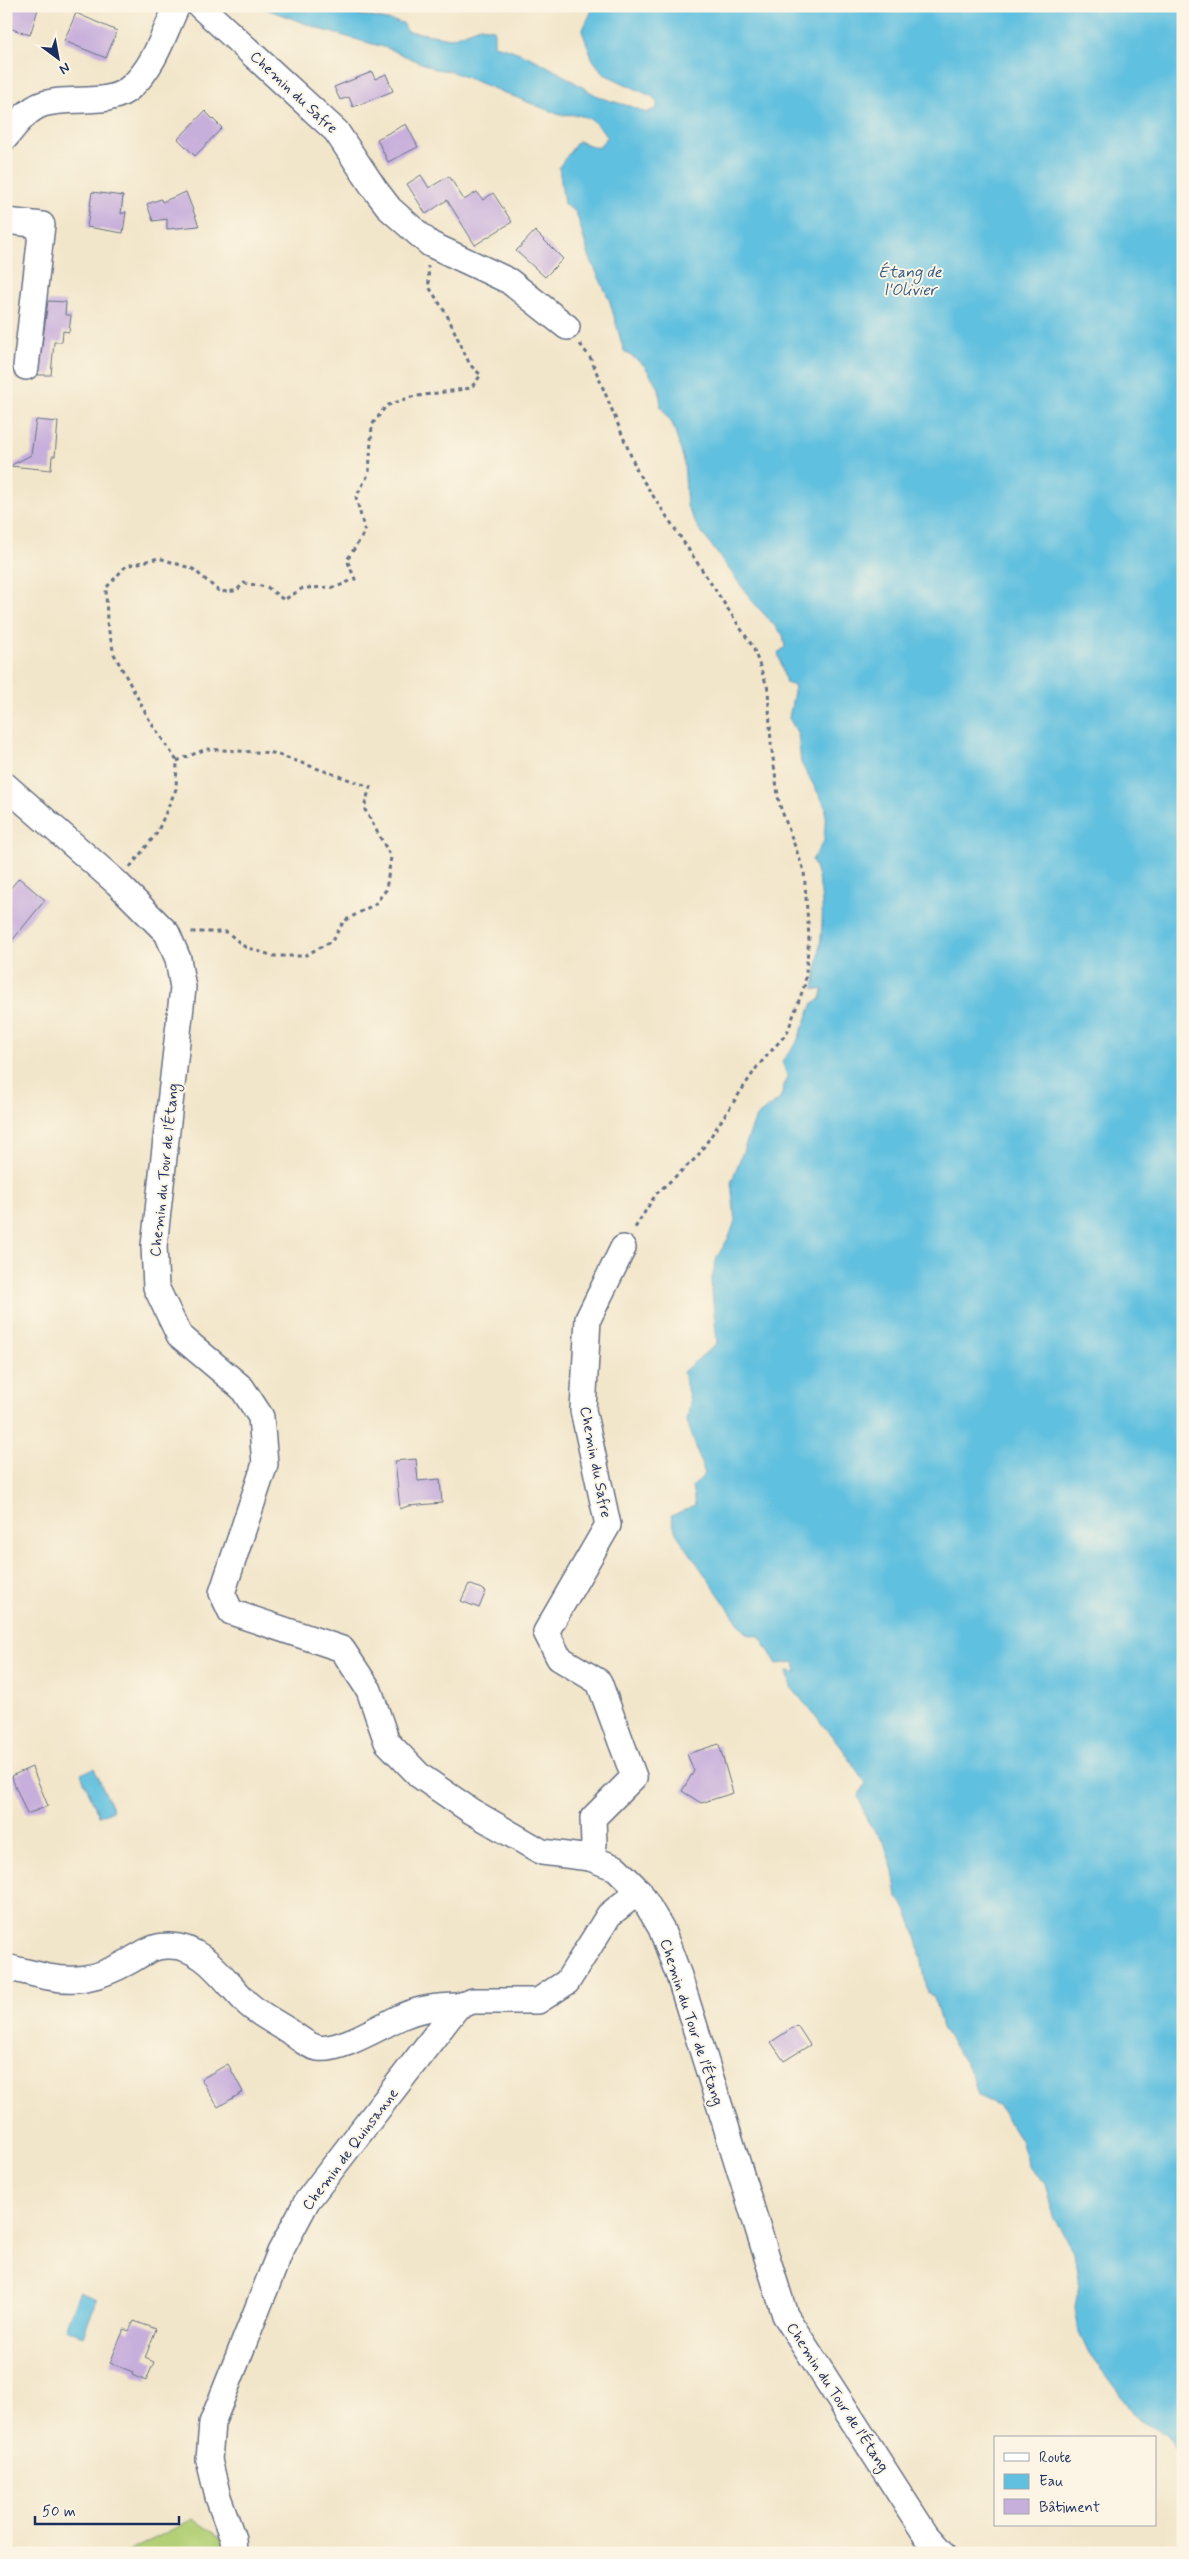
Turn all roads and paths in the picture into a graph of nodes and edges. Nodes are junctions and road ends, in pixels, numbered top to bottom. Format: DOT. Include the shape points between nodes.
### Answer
graph roads {
  1 [pos="177,6"];
  2 [pos="200,6"];
  3 [pos="6,137"];
  4 [pos="6,221"];
  5 [pos="430,244"];
  6 [pos="567,327"];
  7 [pos="26,367"];
  8 [pos="177,761"];
  9 [pos="6,786"];
  10 [pos="117,883"];
  11 [pos="167,933"];
  12 [pos="623,1248"];
  13 [pos="590,1858"];
  14 [pos="639,1891"];
  15 [pos="6,1967"];
  16 [pos="458,2006"];
  17 [pos="234,2553"];
  18 [pos="942,2553"];
  1 -- 3 [label="street" via="152,62 132,87 115,97 42,104 29,112"];
  2 -- 5 [label="street, Chemin du Safre" via="336,131 390,209"];
  4 -- 7 [label="street" via="42,225"];
  5 -- 6 [label="street, Chemin du Safre" via="509,282"];
  5 -- 8 [label="path" via="427,259 429,287 447,315 470,365 481,374 471,388 411,397 386,406 372,425 369,474 356,497 365,532 347,560 355,579 336,587 303,588 284,600 267,587 244,583 236,591 220,592 193,569 159,558 126,566 106,588 107,622 114,654 150,721"];
  6 -- 12 [label="path" via="592,359 638,473 754,647 768,689 779,803 804,871 809,937 805,984 788,1033 757,1066 697,1157 656,1194"];
  8 -- 10 [label="path" via="176,789 157,833"];
  8 -- 11 [label="path" via="206,750 273,753 370,787 364,808 391,857 386,890 375,904 344,920 332,941 304,956 274,956 245,947 227,932"];
  9 -- 10 [label="street, Chemin du Tour de l'Étang"];
  10 -- 11 [label="street, Chemin du Tour de l'Étang"];
  11 -- 13 [label="street, Chemin du Tour de l'Étang" via="178,959 183,988 154,1246 156,1288 179,1335 242,1388 261,1417 265,1446 265,1464 222,1593 231,1612 342,1649 369,1690 386,1742 420,1776 471,1812 542,1852"];
  12 -- 13 [label="street, Chemin du Safre" via="588,1319 583,1410 608,1525 546,1632 560,1658 599,1682 634,1777 593,1818 594,1844"];
  13 -- 14 [label="street, Chemin du Tour de l'Étang" via="616,1868"];
  14 -- 16 [label="street" via="609,1915 567,1982 538,2001 473,2001"];
  14 -- 18 [label="street, Chemin du Tour de l'Étang" via="661,1928 678,1976 785,2315 926,2535"];
  15 -- 16 [label="street" via="60,1980 94,1978 148,1949 168,1945 192,1951 216,1969 249,2004 303,2041 319,2048 340,2045 432,2006"];
  16 -- 17 [label="street, Chemin de Quinsanne" via="308,2201 280,2252 212,2423 209,2460 233,2539"];
}
